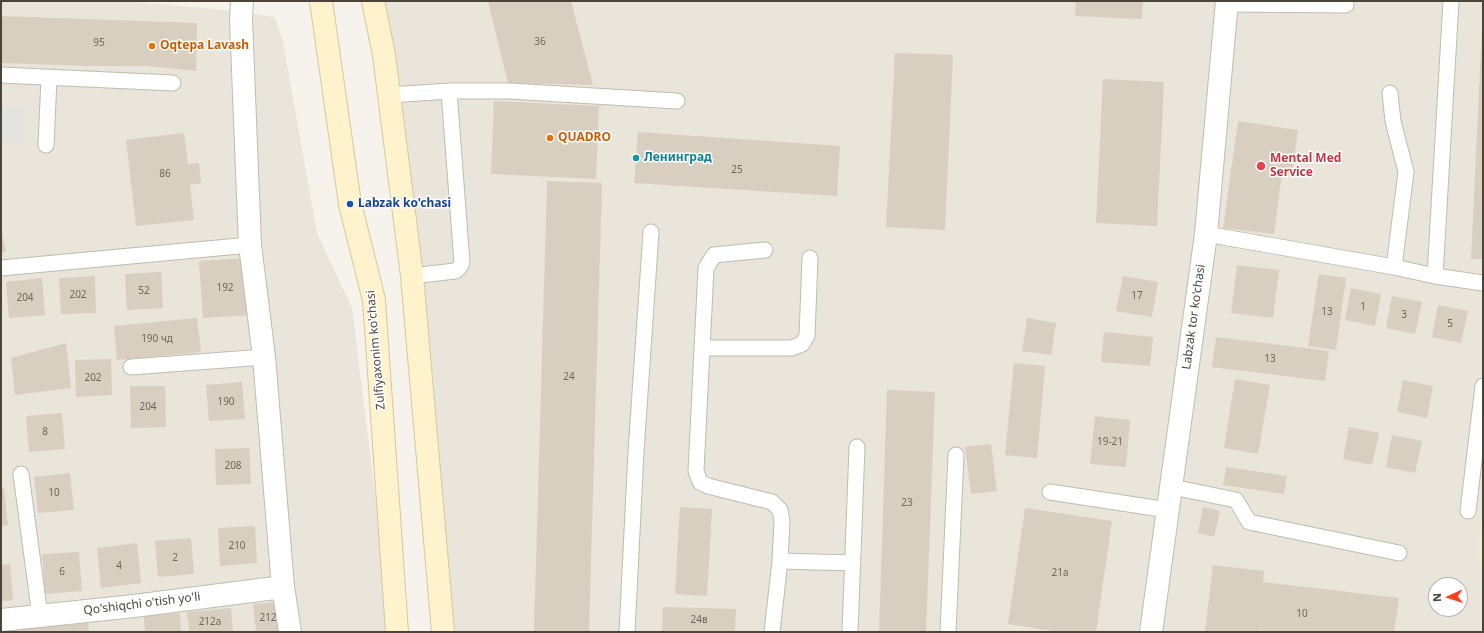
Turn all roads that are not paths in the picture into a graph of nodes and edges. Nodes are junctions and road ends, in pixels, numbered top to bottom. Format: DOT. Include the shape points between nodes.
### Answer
graph roads {
  1 [pos="242,1"];
  2 [pos="321,1"];
  3 [pos="373,1"];
  4 [pos="383,1"];
  5 [pos="1451,1"];
  6 [pos="1227,2"];
  7 [pos="1346,5"];
  8 [pos="384,55"];
  9 [pos="1,75"];
  10 [pos="49,78"];
  11 [pos="173,83"];
  12 [pos="449,91"];
  13 [pos="1390,93"];
  14 [pos="390,95"];
  15 [pos="677,101"];
  16 [pos="46,146"];
  17 [pos="651,232"];
  18 [pos="1206,234"];
  19 [pos="250,245"];
  20 [pos="765,250"];
  21 [pos="810,258"];
  22 [pos="1394,267"];
  23 [pos="1,268"];
  24 [pos="412,276"];
  25 [pos="1435,276"];
  26 [pos="1483,283"];
  27 [pos="702,348"];
  28 [pos="264,357"];
  29 [pos="131,367"];
  30 [pos="1483,386"];
  31 [pos="857,447"];
  32 [pos="956,455"];
  33 [pos="21,474"];
  34 [pos="1172,487"];
  35 [pos="1050,492"];
  36 [pos="1168,510"];
  37 [pos="1468,511"];
  38 [pos="1399,553"];
  39 [pos="780,561"];
  40 [pos="853,563"];
  41 [pos="283,587"];
  42 [pos="40,616"];
  43 [pos="1,620"];
  44 [pos="290,632"];
  45 [pos="397,632"];
  46 [pos="443,632"];
  47 [pos="627,632"];
  48 [pos="772,632"];
  49 [pos="850,632"];
  50 [pos="948,632"];
  51 [pos="1151,632"];
  1 -- 19 [label="street"];
  2 -- 45 [label="main road, Zulfiyaxonim ko'chasi" via="350,204 374,300"];
  3 -- 8 [label="main road"];
  4 -- 8 [label="main road"];
  5 -- 25 [label="lane"];
  6 -- 7 [label="lane"];
  6 -- 18 [label="street, Labzak tor ko'chasi"];
  8 -- 14 [label="main road"];
  9 -- 10 [label="lane"];
  10 -- 11 [label="lane"];
  10 -- 16 [label="lane"];
  12 -- 14 [label="lane"];
  12 -- 15 [label="lane" via="510,91"];
  12 -- 24 [label="lane" via="462,263 455,271"];
  13 -- 22 [label="lane" via="1392,121 1406,172"];
  14 -- 24 [label="main road"];
  17 -- 47 [label="lane"];
  18 -- 22 [label="lane"];
  18 -- 34 [label="street, Labzak tor ko'chasi"];
  19 -- 23 [label="lane"];
  19 -- 28 [label="street"];
  20 -- 27 [label="lane" via="714,255 709,261 706,268"];
  21 -- 27 [label="lane" via="807,336 802,344 792,348"];
  22 -- 25 [label="lane"];
  24 -- 46 [label="main road"];
  25 -- 26 [label="lane"];
  27 -- 39 [label="lane" via="696,471 700,482 772,502 780,510 782,521"];
  28 -- 29 [label="lane"];
  28 -- 41 [label="street"];
  30 -- 37 [label="lane"];
  31 -- 40 [label="lane"];
  32 -- 50 [label="lane"];
  33 -- 42 [label="lane"];
  34 -- 36 [label="street, Labzak tor ko'chasi"];
  34 -- 38 [label="lane" via="1236,500 1249,522"];
  35 -- 36 [label="lane"];
  36 -- 51 [label="street, Labzak tor ko'chasi"];
  39 -- 40 [label="lane"];
  39 -- 48 [label="lane"];
  40 -- 49 [label="lane"];
  41 -- 42 [label="street, Qo'shiqchi o'tish yo'li"];
  41 -- 44 [label="street"];
  42 -- 43 [label="street, Qo'shiqchi o'tish yo'li"];
}
